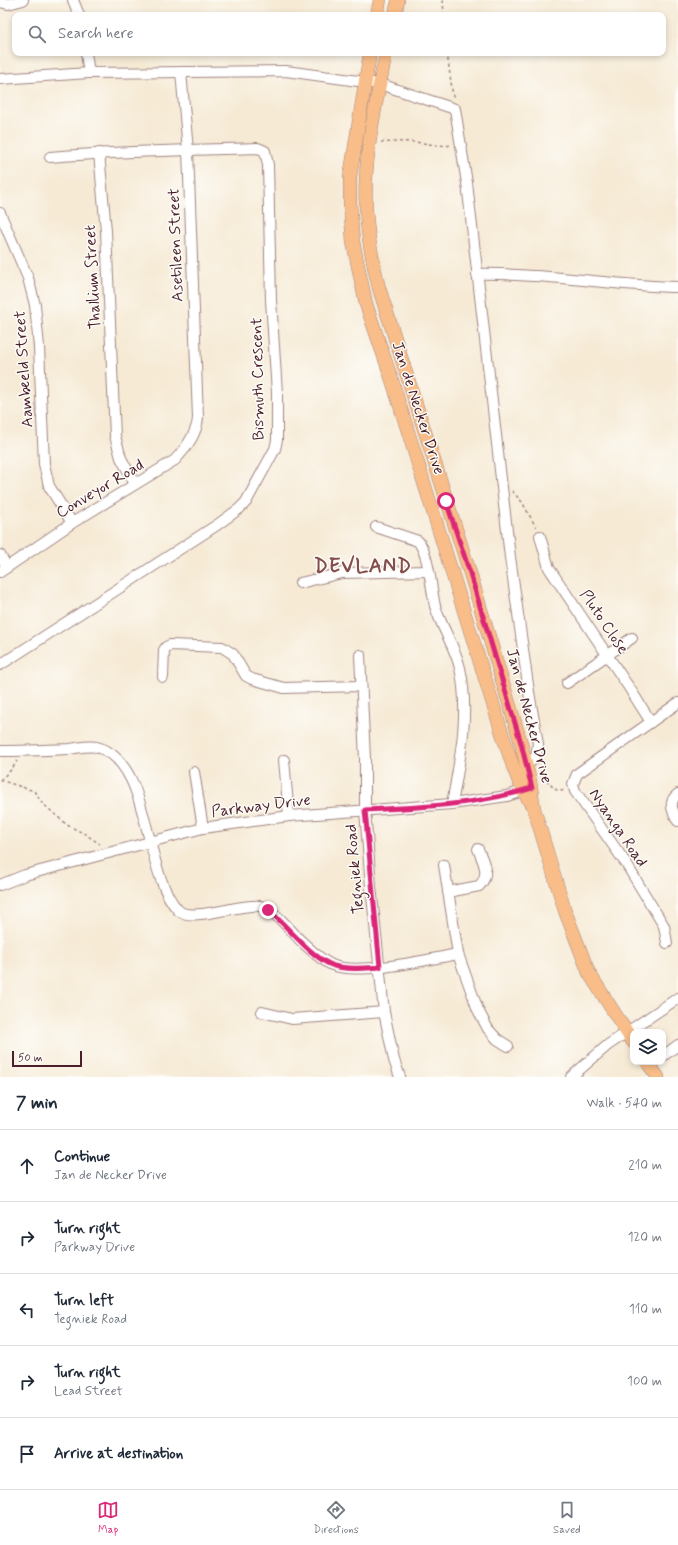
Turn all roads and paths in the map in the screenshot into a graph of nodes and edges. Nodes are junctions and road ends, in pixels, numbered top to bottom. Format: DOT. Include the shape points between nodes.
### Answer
graph roads {
  1 [pos="23,0"];
  2 [pos="72,0"];
  3 [pos="380,0"];
  4 [pos="398,0"];
  5 [pos="443,0"];
  6 [pos="0,2"];
  7 [pos="78,12"];
  8 [pos="378,12"];
  9 [pos="396,12"];
  10 [pos="444,12"];
  11 [pos="86,56"];
  12 [pos="369,56"];
  13 [pos="385,56"];
  14 [pos="447,56"];
  15 [pos="181,72"];
  16 [pos="89,73"];
  17 [pos="0,78"];
  18 [pos="364,82"];
  19 [pos="380,84"];
  20 [pos="454,109"];
  21 [pos="370,141"];
  22 [pos="461,144"];
  23 [pos="188,150"];
  24 [pos="99,153"];
  25 [pos="50,157"];
  26 [pos="0,213"];
  27 [pos="477,274"];
  28 [pos="678,287"];
  29 [pos="198,418"];
  30 [pos="502,482"];
  31 [pos="135,484"];
  32 [pos="72,523"];
  33 [pos="376,527"];
  34 [pos="540,536"];
  35 [pos="0,555"];
  36 [pos="4,569"];
  37 [pos="428,571"];
  38 [pos="300,583"];
  39 [pos="632,638"];
  40 [pos="360,655"];
  41 [pos="607,655"];
  42 [pos="0,665"];
  43 [pos="163,677"];
  44 [pos="567,683"];
  45 [pos="361,686"];
  46 [pos="678,703"];
  47 [pos="650,722"];
  48 [pos="0,751"];
  49 [pos="25,751"];
  50 [pos="284,760"];
  51 [pos="527,766"];
  52 [pos="194,772"];
  53 [pos="0,780"];
  54 [pos="528,787"];
  55 [pos="573,788"];
  56 [pos="678,794"];
  57 [pos="452,804"];
  58 [pos="365,810"];
  59 [pos="288,816"];
  60 [pos="678,821"];
  61 [pos="203,828"];
  62 [pos="149,842"];
  63 [pos="478,849"];
  64 [pos="106,854"];
  65 [pos="444,865"];
  66 [pos="0,886"];
  67 [pos="448,892"];
  68 [pos="667,942"];
  69 [pos="458,954"];
  70 [pos="380,967"];
  71 [pos="678,998"];
  72 [pos="262,1012"];
  73 [pos="384,1012"];
  74 [pos="640,1029"];
  75 [pos="630,1037"];
  76 [pos="678,1045"];
  77 [pos="508,1046"];
  78 [pos="666,1054"];
  79 [pos="652,1065"];
  80 [pos="400,1077"];
  81 [pos="571,1077"];
  82 [pos="658,1077"];
  1 -- 6 [label="street" via="8,4"];
  2 -- 7 [label="street"];
  3 -- 8 [label="main road"];
  4 -- 9 [label="main road"];
  5 -- 10 [label="path"];
  11 -- 16 [label="street"];
  12 -- 18 [label="main road, Jan de Necker Drive"];
  13 -- 19 [label="main road, Jan de Necker Drive"];
  14 -- 20 [label="path"];
  15 -- 16 [label="street"];
  15 -- 18 [label="street" via="286,71"];
  15 -- 23 [label="street, Asetileen Street"];
  16 -- 17 [label="street"];
  18 -- 19 [label="street"];
  18 -- 54 [label="main road, Jan de Necker Drive" via="350,177 350,204 353,242 366,304 502,733"];
  19 -- 20 [label="street"];
  19 -- 21 [label="main road, Jan de Necker Drive"];
  20 -- 22 [label="street"];
  21 -- 22 [label="path" via="408,141 442,146"];
  21 -- 51 [label="main road, Jan de Necker Drive" via="367,222 379,288 470,573"];
  22 -- 27 [label="street"];
  23 -- 24 [label="street"];
  23 -- 29 [label="street, Asetileen Street"];
  23 -- 42 [label="street, Bismuth Crescent" via="258,148 266,152 277,393 275,450 246,502 239,509"];
  24 -- 25 [label="street"];
  24 -- 31 [label="street, Thallium Street" via="106,231 115,436 121,458"];
  26 -- 32 [label="street, Aambeeld Street" via="28,278 35,305 46,479"];
  27 -- 28 [label="street"];
  27 -- 30 [label="street"];
  29 -- 31 [label="street, Conveyor Road" via="193,435 179,456"];
  30 -- 34 [label="path" via="522,502"];
  30 -- 51 [label="street" via="520,628 538,744 536,756"];
  31 -- 32 [label="street, Conveyor Road"];
  32 -- 36 [label="street, Conveyor Road"];
  33 -- 37 [label="street" via="418,542 422,546"];
  34 -- 41 [label="street, Pluto Close" via="549,568"];
  35 -- 36 [label="street"];
  37 -- 38 [label="street" via="342,573"];
  37 -- 57 [label="street" via="435,607 460,668 463,746"];
  39 -- 41 [label="street"];
  40 -- 45 [label="street, Tegniek Road"];
  41 -- 44 [label="street"];
  41 -- 47 [label="street, Pluto Close"];
  43 -- 45 [label="street" via="166,647 222,646 233,654 246,676 252,679 284,688"];
  45 -- 58 [label="street, Tegniek Road"];
  46 -- 47 [label="street, Nyanga Road"];
  47 -- 55 [label="street, Nyanga Road" via="578,774"];
  48 -- 49 [label="street"];
  49 -- 53 [label="path"];
  49 -- 62 [label="street" via="96,747 113,756 131,778"];
  50 -- 59 [label="street"];
  51 -- 54 [label="main road, Jan de Necker Drive"];
  52 -- 61 [label="street"];
  53 -- 64 [label="path" via="34,791 52,813 67,825 99,842"];
  54 -- 55 [label="path" via="543,778 556,791"];
  54 -- 57 [label="street, Parkway Drive" via="507,796"];
  54 -- 75 [label="main road, Jan de Necker Drive" via="579,950 589,973"];
  55 -- 68 [label="street, Nyanga Road" via="625,862 664,926"];
  56 -- 60 [label="street" via="673,798 671,806"];
  57 -- 58 [label="street, Parkway Drive"];
  58 -- 59 [label="street, Parkway Drive"];
  58 -- 70 [label="street, Tegniek Road"];
  59 -- 61 [label="street, Parkway Drive"];
  61 -- 62 [label="street, Parkway Drive"];
  62 -- 64 [label="street, Parkway Drive"];
  62 -- 70 [label="street" via="169,897 184,914 247,906 262,907 274,914 316,955 333,965 352,968"];
  63 -- 67 [label="street" via="486,870 482,883 479,886"];
  64 -- 66 [label="street, Parkway Drive" via="25,875"];
  65 -- 67 [label="street"];
  67 -- 69 [label="street"];
  69 -- 70 [label="street"];
  69 -- 77 [label="street" via="488,1030"];
  70 -- 73 [label="street, Tegniek Road"];
  71 -- 74 [label="street"];
  72 -- 73 [label="street" via="292,1019"];
  73 -- 80 [label="street, Tegniek Road"];
  75 -- 81 [label="street" via="608,1045"];
  76 -- 78 [label="street"];
  79 -- 82 [label="main road"];
}
